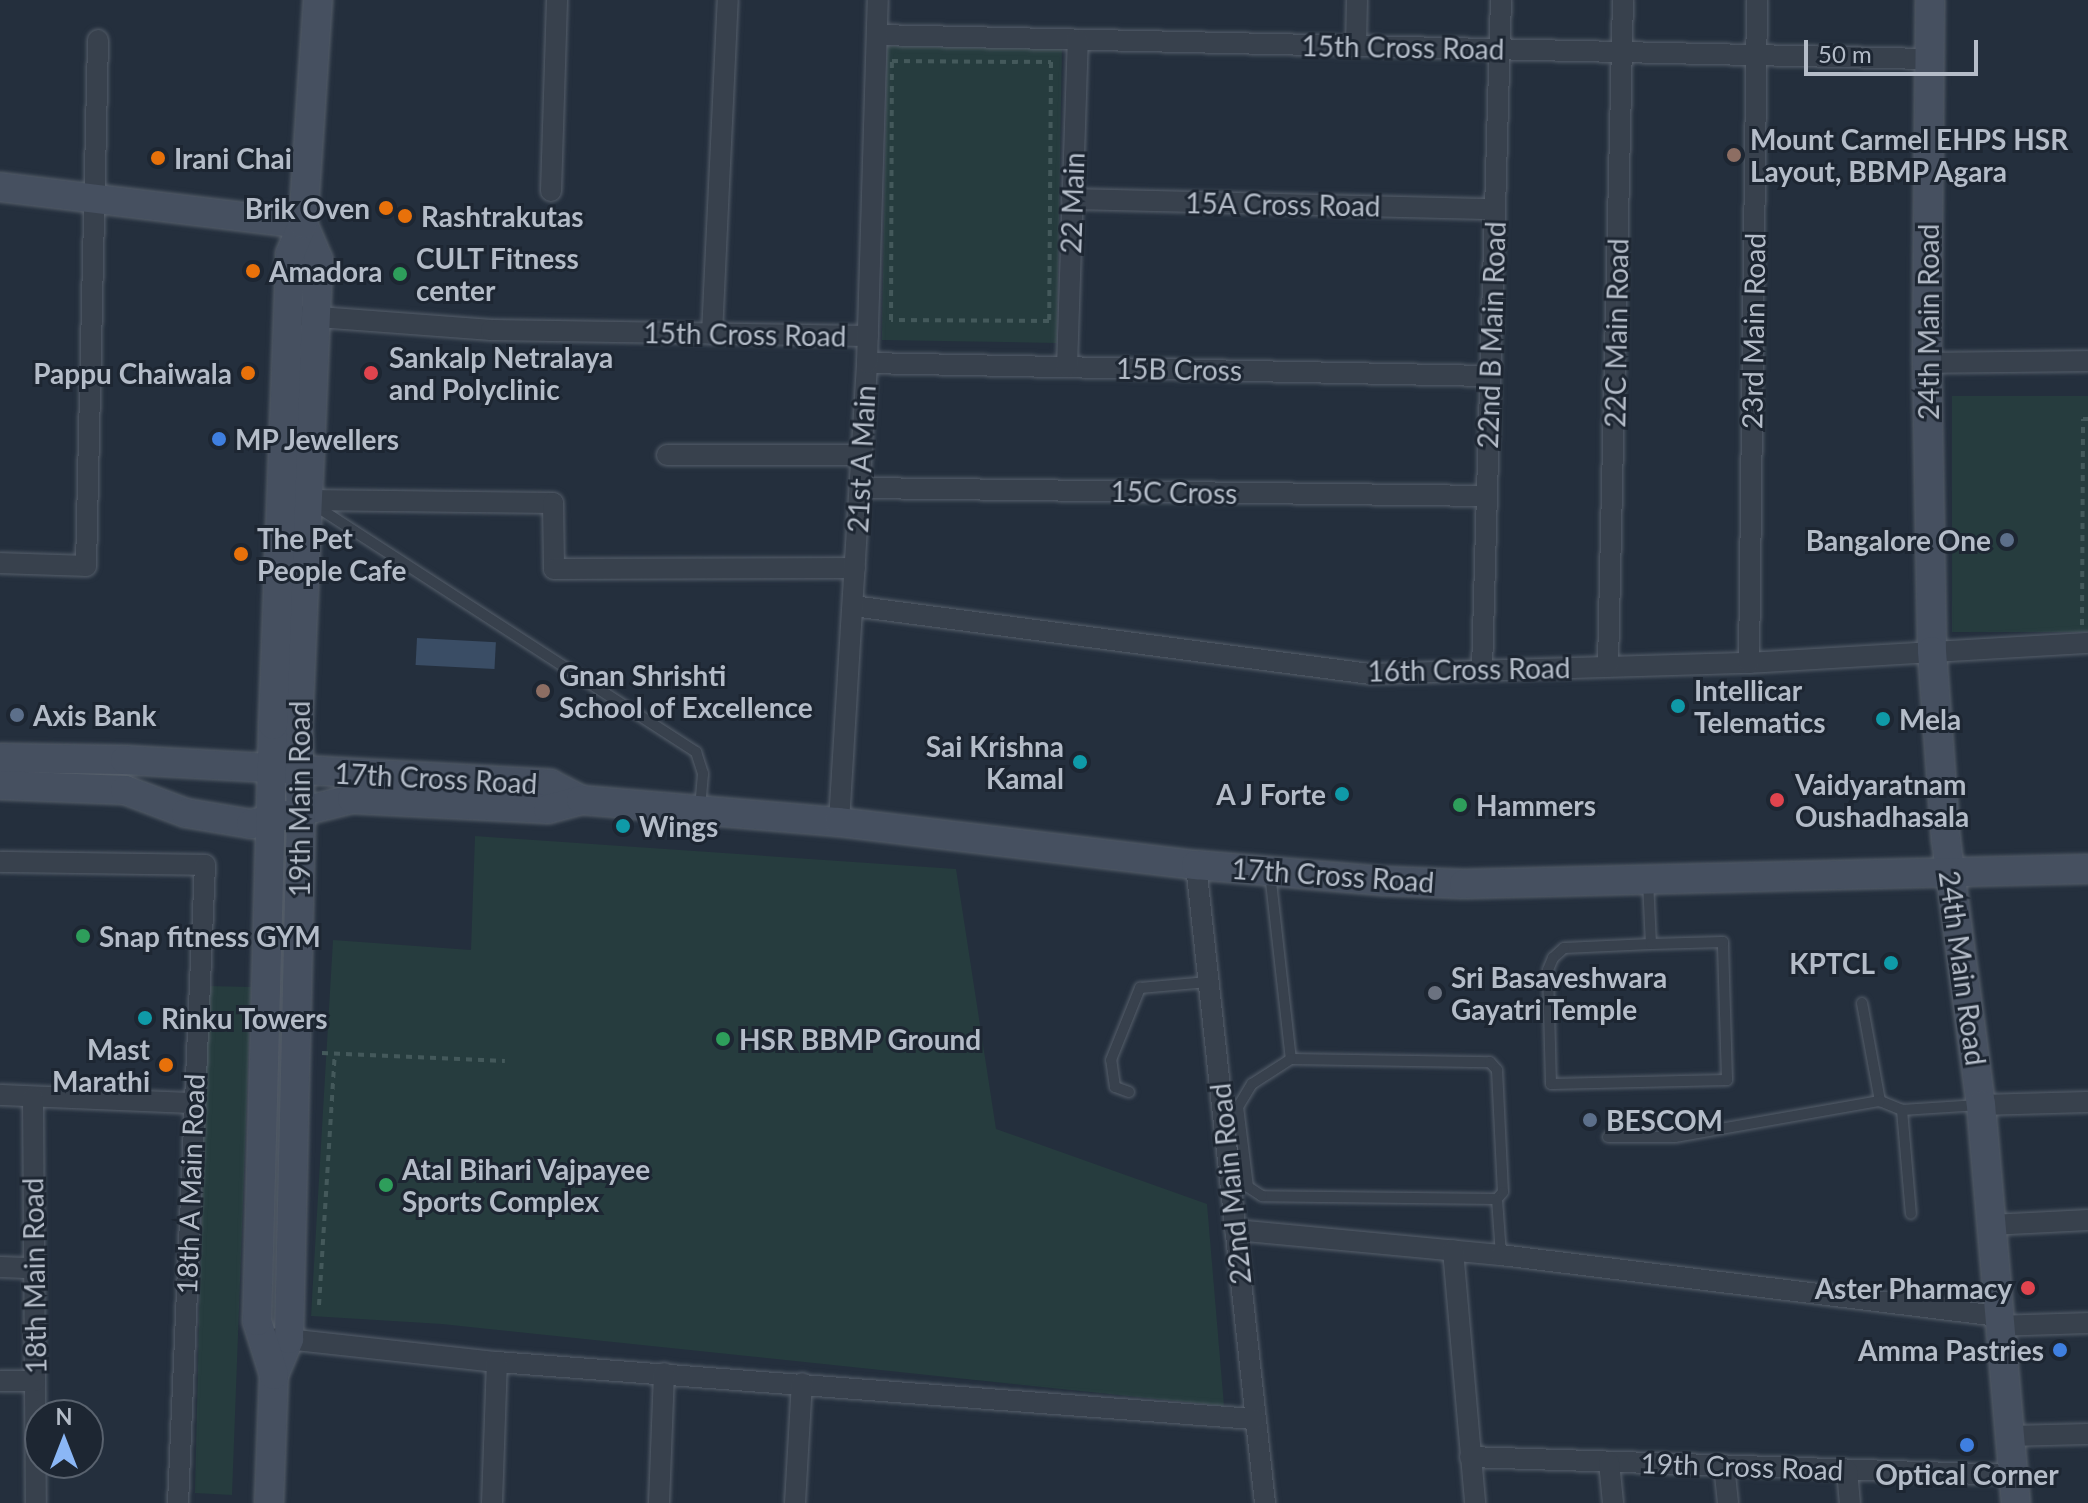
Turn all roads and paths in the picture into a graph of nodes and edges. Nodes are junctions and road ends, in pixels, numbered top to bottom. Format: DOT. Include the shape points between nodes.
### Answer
graph roads {
  1 [pos="318,0"];
  2 [pos="557,0"];
  3 [pos="728,0"];
  4 [pos="878,0"];
  5 [pos="1357,0"];
  6 [pos="1501,0"];
  7 [pos="1623,0"];
  8 [pos="1757,0"];
  9 [pos="1930,0"];
  10 [pos="877,35"];
  11 [pos="98,40"];
  12 [pos="1078,40"];
  13 [pos="1356,46"];
  14 [pos="1499,49"];
  15 [pos="1622,52"];
  16 [pos="1756,55"];
  17 [pos="1930,59"];
  18 [pos="907,61"];
  19 [pos="0,187"];
  20 [pos="551,191"];
  21 [pos="1072,199"];
  22 [pos="95,202"];
  23 [pos="1495,209"];
  24 [pos="303,224"];
  25 [pos="287,315"];
  26 [pos="316,317"];
  27 [pos="712,334"];
  28 [pos="868,336"];
  29 [pos="2088,361"];
  30 [pos="867,363"];
  31 [pos="1927,363"];
  32 [pos="1067,367"];
  33 [pos="1490,376"];
  34 [pos="2088,419"];
  35 [pos="667,455"];
  36 [pos="862,455"];
  37 [pos="861,488"];
  38 [pos="1487,496"];
  39 [pos="306,500"];
  40 [pos="1945,546"];
  41 [pos="1980,546"];
  42 [pos="0,563"];
  43 [pos="855,568"];
  44 [pos="853,606"];
  45 [pos="2085,612"];
  46 [pos="2085,643"];
  47 [pos="1932,651"];
  48 [pos="1749,663"];
  49 [pos="1608,665"];
  50 [pos="1482,670"];
  51 [pos="0,758"];
  52 [pos="155,763"];
  53 [pos="272,769"];
  54 [pos="301,771"];
  55 [pos="0,785"];
  56 [pos="155,800"];
  57 [pos="581,800"];
  58 [pos="700,811"];
  59 [pos="301,814"];
  60 [pos="272,821"];
  61 [pos="839,822"];
  62 [pos="0,862"];
  63 [pos="1196,865"];
  64 [pos="2088,869"];
  65 [pos="1950,872"];
  66 [pos="1270,873"];
  67 [pos="1648,879"];
  68 [pos="1651,944"];
  69 [pos="1208,982"];
  70 [pos="1862,1003"];
  71 [pos="295,1052"];
  72 [pos="335,1054"];
  73 [pos="1291,1059"];
  74 [pos="505,1061"];
  75 [pos="1129,1092"];
  76 [pos="0,1095"];
  77 [pos="33,1097"];
  78 [pos="1880,1101"];
  79 [pos="2088,1102"];
  80 [pos="192,1103"];
  81 [pos="1981,1105"];
  82 [pos="1902,1110"];
  83 [pos="1608,1137"];
  84 [pos="1497,1199"];
  85 [pos="1911,1214"];
  86 [pos="2088,1220"];
  87 [pos="1991,1225"];
  88 [pos="1235,1230"];
  89 [pos="1453,1250"];
  90 [pos="1501,1255"];
  91 [pos="0,1267"];
  92 [pos="33,1268"];
  93 [pos="319,1305"];
  94 [pos="1997,1321"];
  95 [pos="2088,1323"];
  96 [pos="276,1338"];
  97 [pos="497,1362"];
  98 [pos="664,1373"];
  99 [pos="0,1381"];
  100 [pos="35,1381"];
  101 [pos="802,1383"];
  102 [pos="1254,1419"];
  103 [pos="2088,1434"];
  104 [pos="2009,1436"];
  105 [pos="1470,1457"];
  106 [pos="1609,1462"];
  107 [pos="1724,1465"];
  108 [pos="1847,1470"];
  109 [pos="2015,1489"];
  110 [pos="36,1503"];
  111 [pos="178,1503"];
  112 [pos="269,1503"];
  113 [pos="492,1503"];
  114 [pos="659,1503"];
  115 [pos="795,1503"];
  116 [pos="1265,1503"];
  117 [pos="1475,1503"];
  118 [pos="1613,1503"];
  119 [pos="1728,1503"];
  120 [pos="1850,1503"];
  1 -- 24 [label="main road, 19th Main Road"];
  2 -- 20 [label="street"];
  3 -- 27 [label="street"];
  4 -- 10 [label="street, 21st A Main"];
  5 -- 13 [label="street"];
  6 -- 14 [label="street, 22nd B Main Road"];
  7 -- 15 [label="street, 22C Main Road"];
  8 -- 16 [label="street, 23rd Main Road"];
  9 -- 17 [label="main road, 24th Main Road"];
  10 -- 12 [label="street, 15th Cross Road"];
  10 -- 28 [label="street, 21st A Main"];
  11 -- 22 [label="street"];
  12 -- 13 [label="street, 15th Cross Road"];
  12 -- 21 [label="street, 22 Main"];
  13 -- 14 [label="street, 15th Cross Road"];
  14 -- 15 [label="street, 15th Cross Road"];
  14 -- 23 [label="street, 22nd B Main Road"];
  15 -- 16 [label="street, 15th Cross Road"];
  15 -- 49 [label="street, 22C Main Road"];
  16 -- 17 [label="street, 15th Cross Road"];
  16 -- 48 [label="street, 23rd Main Road"];
  17 -- 31 [label="main road, 24th Main Road"];
  18 -- 18 [label="path" via="1051,62 1049,321 891,320 892,61"];
  19 -- 22 [label="main road"];
  21 -- 23 [label="street, 15A Cross Road"];
  21 -- 32 [label="street, 22 Main"];
  22 -- 24 [label="main road"];
  22 -- 42 [label="street" via="86,566"];
  23 -- 33 [label="street, 22nd B Main Road"];
  24 -- 25 [label="main road, 19th Main Road" via="290,254"];
  24 -- 26 [label="main road, 19th Main Road" via="318,259"];
  25 -- 26 [label="street, 15th Cross Road"];
  25 -- 53 [label="main road, 19th Main Road"];
  26 -- 27 [label="street, 15th Cross Road" via="491,330"];
  26 -- 39 [label="main road, 19th Main Road"];
  27 -- 28 [label="street, 15th Cross Road"];
  28 -- 30 [label="street, 21st A Main"];
  29 -- 31 [label="street"];
  30 -- 32 [label="street, 15B Cross"];
  30 -- 36 [label="street, 21st A Main"];
  31 -- 47 [label="main road, 24th Main Road"];
  32 -- 33 [label="street, 15B Cross"];
  33 -- 38 [label="street, 22nd B Main Road"];
  34 -- 45 [label="path" via="2083,419"];
  35 -- 36 [label="street"];
  36 -- 37 [label="street, 21st A Main"];
  37 -- 38 [label="street, 15C Cross"];
  37 -- 43 [label="street, 21st A Main"];
  38 -- 50 [label="street, 22nd B Main Road"];
  39 -- 43 [label="street" via="553,503 554,569"];
  39 -- 54 [label="main road, 19th Main Road"];
  39 -- 58 [label="lane" via="696,752 703,774"];
  40 -- 41 [label="path"];
  43 -- 44 [label="street, 21st A Main"];
  44 -- 50 [label="street, 16th Cross Road" via="1370,674"];
  44 -- 61 [label="street, 21st A Main"];
  45 -- 46 [label="path"];
  46 -- 47 [label="street, 16th Cross Road"];
  47 -- 48 [label="street, 16th Cross Road"];
  47 -- 65 [label="main road, 24th Main Road"];
  48 -- 49 [label="street, 16th Cross Road"];
  49 -- 50 [label="street, 16th Cross Road"];
  51 -- 52 [label="main road, 17th Cross Road"];
  52 -- 53 [label="main road, 17th Cross Road"];
  52 -- 56 [label="main road"];
  53 -- 54 [label="main road, 17th Cross Road"];
  53 -- 60 [label="main road, 19th Main Road"];
  54 -- 57 [label="main road, 17th Cross Road" via="550,784"];
  54 -- 59 [label="main road, 19th Main Road"];
  55 -- 56 [label="main road, 17th Cross Road" via="125,790"];
  56 -- 60 [label="main road, 17th Cross Road" via="197,815 251,824"];
  57 -- 58 [label="main road, 17th Cross Road"];
  57 -- 59 [label="main road, 17th Cross Road" via="548,809 352,799"];
  58 -- 61 [label="main road, 17th Cross Road"];
  59 -- 60 [label="main road, 17th Cross Road"];
  59 -- 71 [label="main road, 19th Main Road"];
  60 -- 96 [label="main road, 19th Main Road" via="257,1321"];
  61 -- 63 [label="main road, 17th Cross Road"];
  62 -- 80 [label="street, 18th A Main Road" via="205,865"];
  63 -- 66 [label="main road, 17th Cross Road"];
  63 -- 69 [label="street, 22nd Main Road"];
  64 -- 65 [label="main road, 17th Cross Road"];
  65 -- 67 [label="main road, 17th Cross Road"];
  65 -- 81 [label="main road, 24th Main Road"];
  66 -- 67 [label="main road, 17th Cross Road" via="1464,884"];
  66 -- 73 [label="lane"];
  67 -- 68 [label="lane"];
  68 -- 68 [label="lane" via="1564,948 1553,958 1548,970 1551,1084 1727,1080 1723,942"];
  69 -- 75 [label="lane" via="1140,988 1111,1060 1115,1087"];
  69 -- 88 [label="street, 22nd Main Road"];
  70 -- 78 [label="lane" via="1874,1092"];
  71 -- 72 [label="path"];
  71 -- 96 [label="main road, 19th Main Road"];
  72 -- 74 [label="path"];
  72 -- 93 [label="path"];
  73 -- 84 [label="lane" via="1490,1062 1497,1070 1503,1181"];
  73 -- 84 [label="lane" via="1252,1084 1238,1107 1248,1187 1276,1199"];
  76 -- 77 [label="street"];
  77 -- 80 [label="street"];
  77 -- 92 [label="street, 18th Main Road"];
  78 -- 82 [label="lane"];
  78 -- 83 [label="lane" via="1675,1137"];
  79 -- 81 [label="street"];
  80 -- 111 [label="street, 18th A Main Road"];
  81 -- 82 [label="lane"];
  81 -- 87 [label="main road, 24th Main Road"];
  82 -- 85 [label="lane"];
  84 -- 90 [label="lane"];
  86 -- 87 [label="street"];
  87 -- 94 [label="main road, 24th Main Road"];
  88 -- 89 [label="street"];
  88 -- 102 [label="street, 22nd Main Road"];
  89 -- 90 [label="street"];
  89 -- 105 [label="street"];
  90 -- 94 [label="street"];
  91 -- 92 [label="street"];
  92 -- 100 [label="street, 18th Main Road"];
  94 -- 95 [label="street"];
  94 -- 104 [label="main road, 24th Main Road"];
  96 -- 97 [label="street"];
  96 -- 112 [label="main road, 19th Main Road"];
  97 -- 98 [label="street"];
  97 -- 113 [label="street"];
  98 -- 101 [label="street"];
  98 -- 114 [label="street"];
  99 -- 100 [label="street"];
  100 -- 110 [label="street, 18th Main Road"];
  101 -- 102 [label="street"];
  101 -- 115 [label="street"];
  102 -- 116 [label="street, 22nd Main Road"];
  103 -- 104 [label="street"];
  104 -- 109 [label="main road, 24th Main Road"];
  105 -- 106 [label="street, 19th Cross Road"];
  105 -- 117 [label="street"];
  106 -- 107 [label="street, 19th Cross Road"];
  106 -- 118 [label="street"];
  107 -- 108 [label="street, 19th Cross Road"];
  107 -- 119 [label="street"];
  108 -- 109 [label="street, 19th Cross Road"];
  108 -- 120 [label="street"];
}
